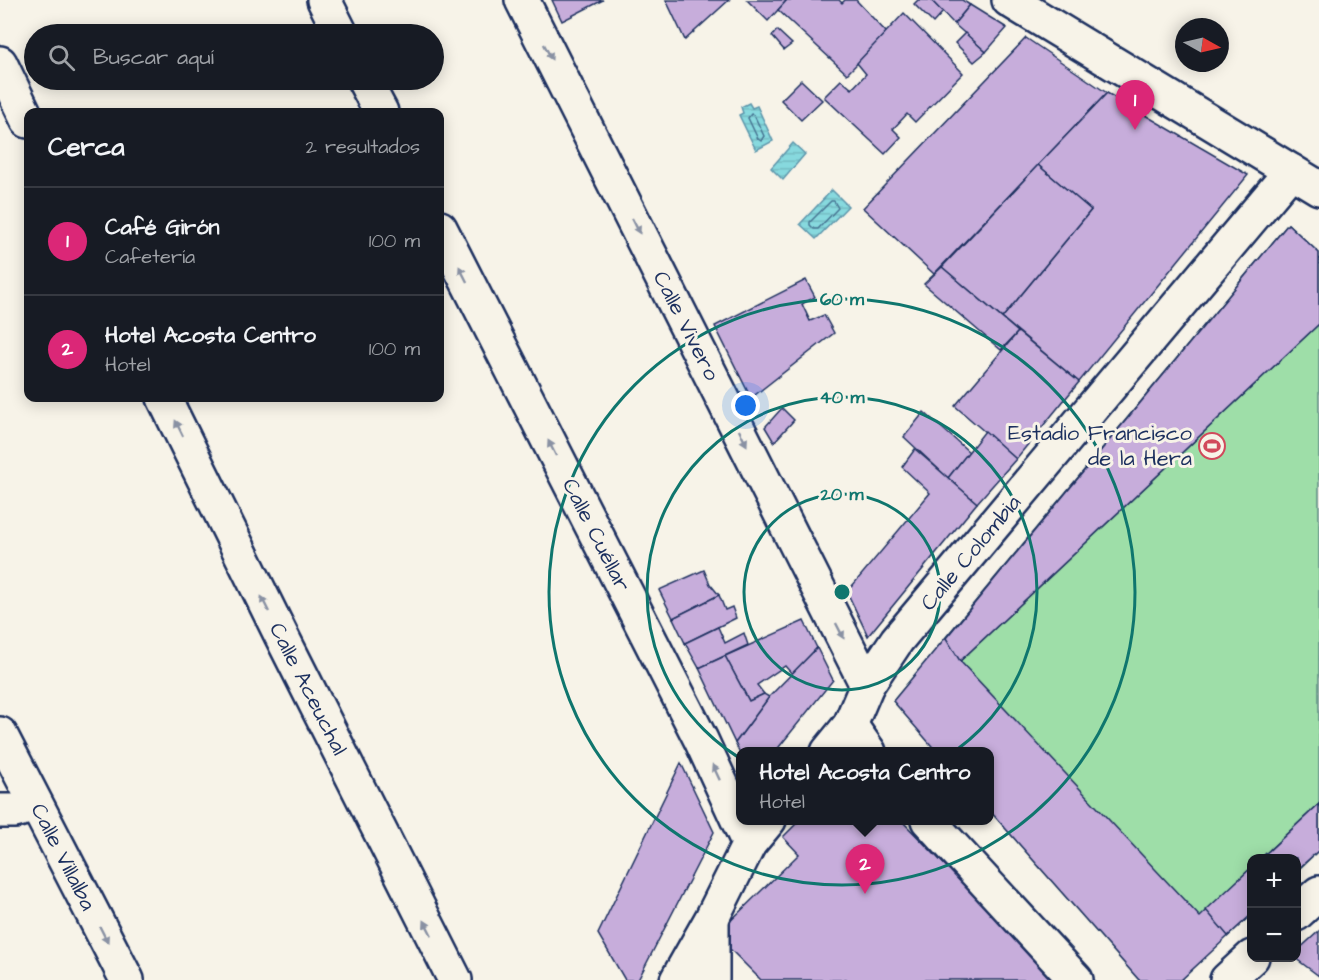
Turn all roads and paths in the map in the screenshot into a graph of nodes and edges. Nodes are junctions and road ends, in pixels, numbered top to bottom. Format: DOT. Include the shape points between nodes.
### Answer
graph roads {
  1 [pos="324,0"];
  2 [pos="522,0"];
  3 [pos="1028,5"];
  4 [pos="336,24"];
  5 [pos="0,63"];
  6 [pos="369,90"];
  7 [pos="379,108"];
  8 [pos="24,113"];
  9 [pos="1292,171"];
  10 [pos="1319,188"];
  11 [pos="444,236"];
  12 [pos="166,402"];
  13 [pos="867,685"];
  14 [pos="850,725"];
  15 [pos="0,734"];
  16 [pos="832,747"];
  17 [pos="865,747"];
  18 [pos="736,796"];
  19 [pos="36,805"];
  20 [pos="0,811"];
  21 [pos="933,825"];
  22 [pos="759,832"];
  23 [pos="1319,893"];
  24 [pos="1301,909"];
  25 [pos="712,918"];
  26 [pos="1247,961"];
  27 [pos="127,980"];
  28 [pos="455,980"];
  29 [pos="677,980"];
  30 [pos="712,980"];
  31 [pos="1076,980"];
  32 [pos="1227,980"];
  1 -- 4 [label="street"];
  2 -- 13 [label="street, Calle Vivero, one-way"];
  3 -- 9 [label="street"];
  5 -- 8 [label="street"];
  6 -- 7 [label="street"];
  9 -- 10 [label="street"];
  9 -- 13 [label="street, Calle Colombia" via="897,640"];
  18 -- 11 [label="street, Calle Cuéllar, one-way" via="700,740"];
  28 -- 12 [label="street, Calle Aceuchal, one-way"];
  13 -- 14 [label="street, Calle Colombia"];
  14 -- 16 [label="street, Calle Colombia"];
  14 -- 17 [label="street"];
  15 -- 19 [label="street, Calle Villalba"];
  19 -- 20 [label="street"];
  19 -- 27 [label="street, Calle Villalba, one-way"];
  21 -- 31 [label="street"];
  22 -- 25 [label="street"];
  23 -- 24 [label="street"];
  25 -- 29 [label="street"];
  25 -- 30 [label="street"];
  26 -- 32 [label="street"];
}
